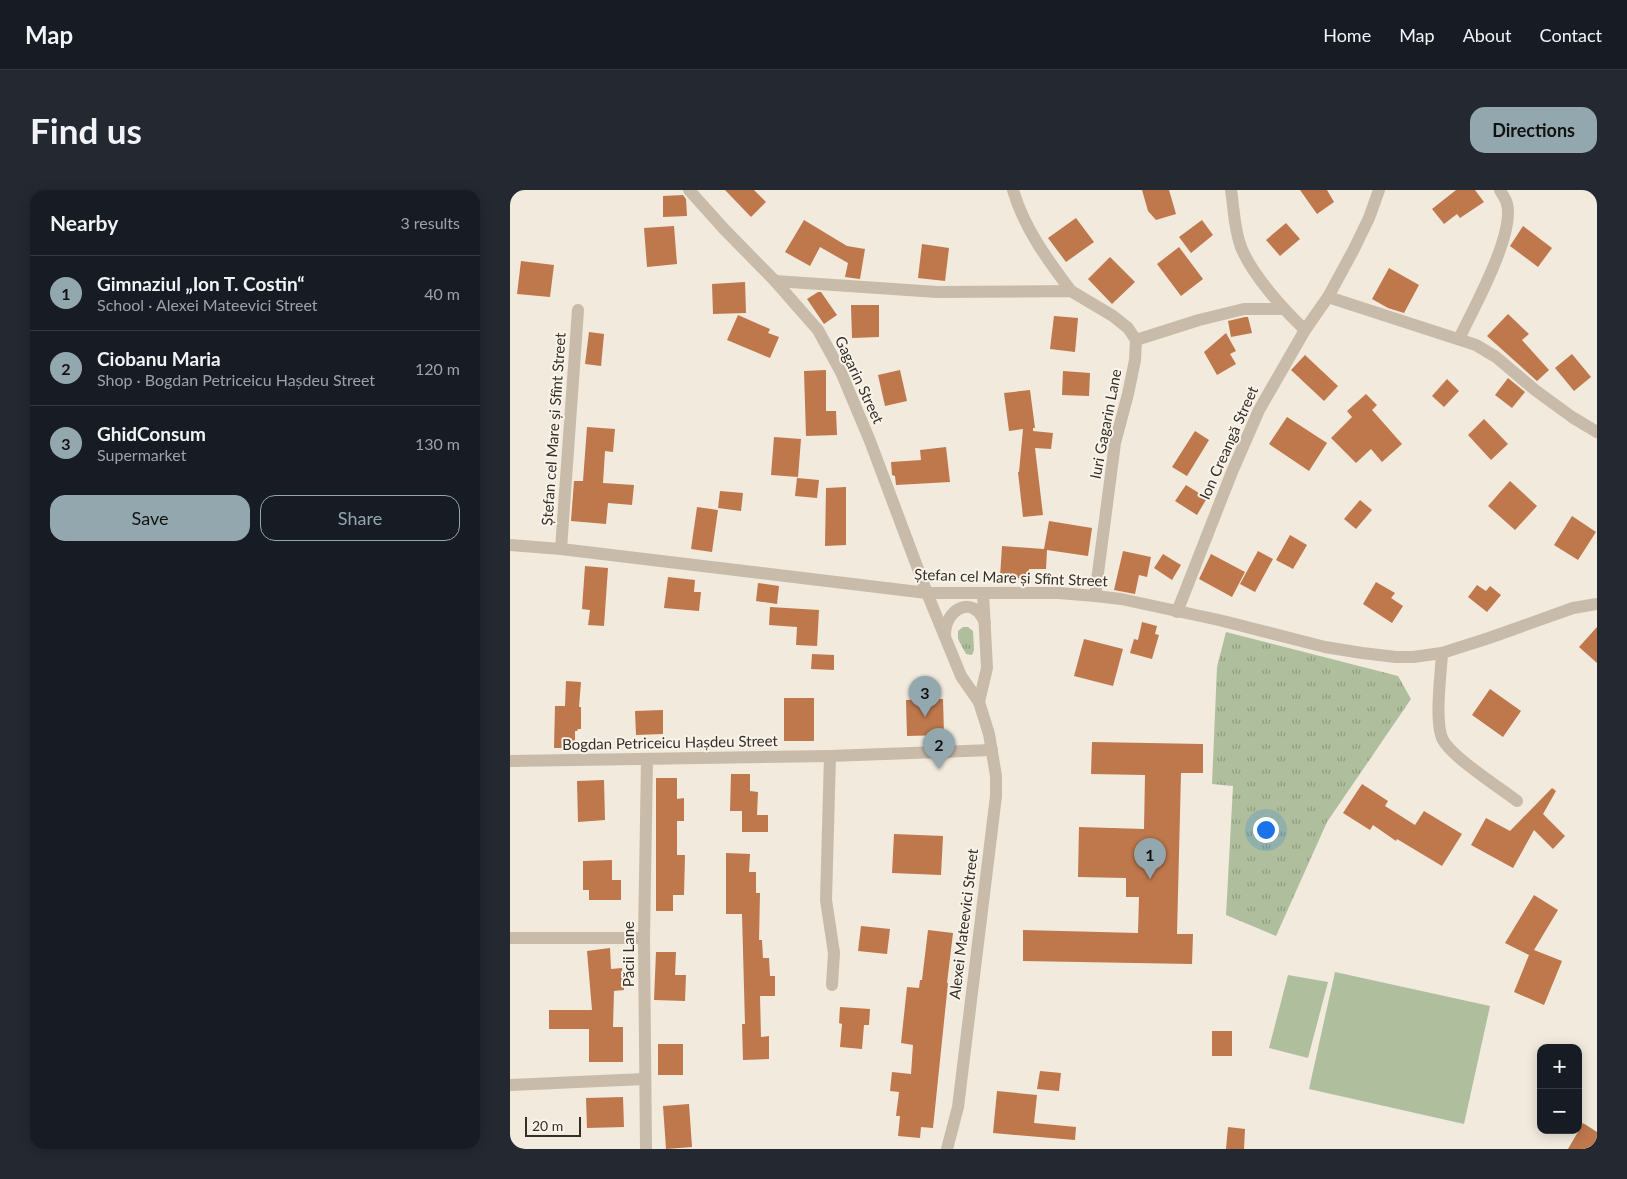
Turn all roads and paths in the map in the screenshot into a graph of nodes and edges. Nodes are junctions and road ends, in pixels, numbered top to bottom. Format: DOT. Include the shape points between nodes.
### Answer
graph roads {
  1 [pos="689,190"];
  2 [pos="1013,190"];
  3 [pos="1231,190"];
  4 [pos="1379,190"];
  5 [pos="1500,190"];
  6 [pos="775,281"];
  7 [pos="1071,291"];
  8 [pos="1328,297"];
  9 [pos="1283,309"];
  10 [pos="578,310"];
  11 [pos="1305,330"];
  12 [pos="1458,339"];
  13 [pos="1136,340"];
  14 [pos="1597,432"];
  15 [pos="510,545"];
  16 [pos="562,549"];
  17 [pos="927,593"];
  18 [pos="983,593"];
  19 [pos="1095,596"];
  20 [pos="1597,604"];
  21 [pos="1177,612"];
  22 [pos="984,623"];
  23 [pos="945,637"];
  24 [pos="1442,653"];
  25 [pos="979,702"];
  26 [pos="992,750"];
  27 [pos="830,756"];
  28 [pos="647,760"];
  29 [pos="510,761"];
  30 [pos="1517,801"];
  31 [pos="510,938"];
  32 [pos="644,938"];
  33 [pos="832,985"];
  34 [pos="645,1080"];
  35 [pos="510,1084"];
  36 [pos="646,1149"];
  37 [pos="947,1149"];
  1 -- 6 [label="street, Gagarin Street"];
  2 -- 7 [label="street" via="1030,231"];
  3 -- 9 [label="street" via="1235,225 1242,248 1251,266"];
  4 -- 8 [label="street, Ion Creangă Street" via="1369,218"];
  5 -- 12 [label="street" via="1507,204 1504,240"];
  6 -- 7 [label="street" via="937,292"];
  6 -- 17 [label="street, Gagarin Street" via="818,330 841,372"];
  7 -- 13 [label="street" via="1113,316 1128,328"];
  8 -- 11 [label="street, Ion Creangă Street"];
  8 -- 12 [label="street"];
  9 -- 11 [label="street"];
  9 -- 13 [label="street" via="1244,309"];
  10 -- 16 [label="street, Ștefan cel Mare și Sfînt Street"];
  11 -- 21 [label="street, Ion Creangă Street" via="1246,437"];
  12 -- 14 [label="street" via="1496,357 1535,390"];
  13 -- 19 [label="street, Iuri Gagarin Lane" via="1135,360 1115,443"];
  15 -- 16 [label="street, Ștefan cel Mare și Sfînt Street"];
  16 -- 17 [label="street, Ștefan cel Mare și Sfînt Street"];
  17 -- 18 [label="street, Ștefan cel Mare și Sfînt Street"];
  17 -- 23 [label="street, Gagarin Street"];
  18 -- 19 [label="street, Ștefan cel Mare și Sfînt Street"];
  18 -- 22 [label="street"];
  19 -- 21 [label="street, Ștefan cel Mare și Sfînt Street"];
  20 -- 24 [label="street, Ștefan cel Mare și Sfînt Street" via="1573,608"];
  21 -- 24 [label="street, Ștefan cel Mare și Sfînt Street" via="1362,653 1413,657"];
  22 -- 23 [label="street" via="982,616 971,607 959,608 947,621"];
  22 -- 25 [label="street" via="987,668"];
  23 -- 25 [label="street, Gagarin Street" via="961,676"];
  24 -- 30 [label="street" via="1439,723 1443,740 1455,754"];
  25 -- 26 [label="street, Alexei Mateevici Street"];
  26 -- 27 [label="street, Bogdan Petriceicu Hașdeu Street"];
  26 -- 37 [label="street, Alexei Mateevici Street" via="996,796 958,1107"];
  27 -- 28 [label="street, Bogdan Petriceicu Hașdeu Street"];
  27 -- 33 [label="street" via="826,900 834,953"];
  28 -- 29 [label="street, Bogdan Petriceicu Hașdeu Street"];
  28 -- 32 [label="street, Păcii Lane"];
  31 -- 32 [label="street"];
  32 -- 34 [label="street, Păcii Lane"];
  34 -- 35 [label="street"];
  34 -- 36 [label="street, Păcii Lane"];
}
